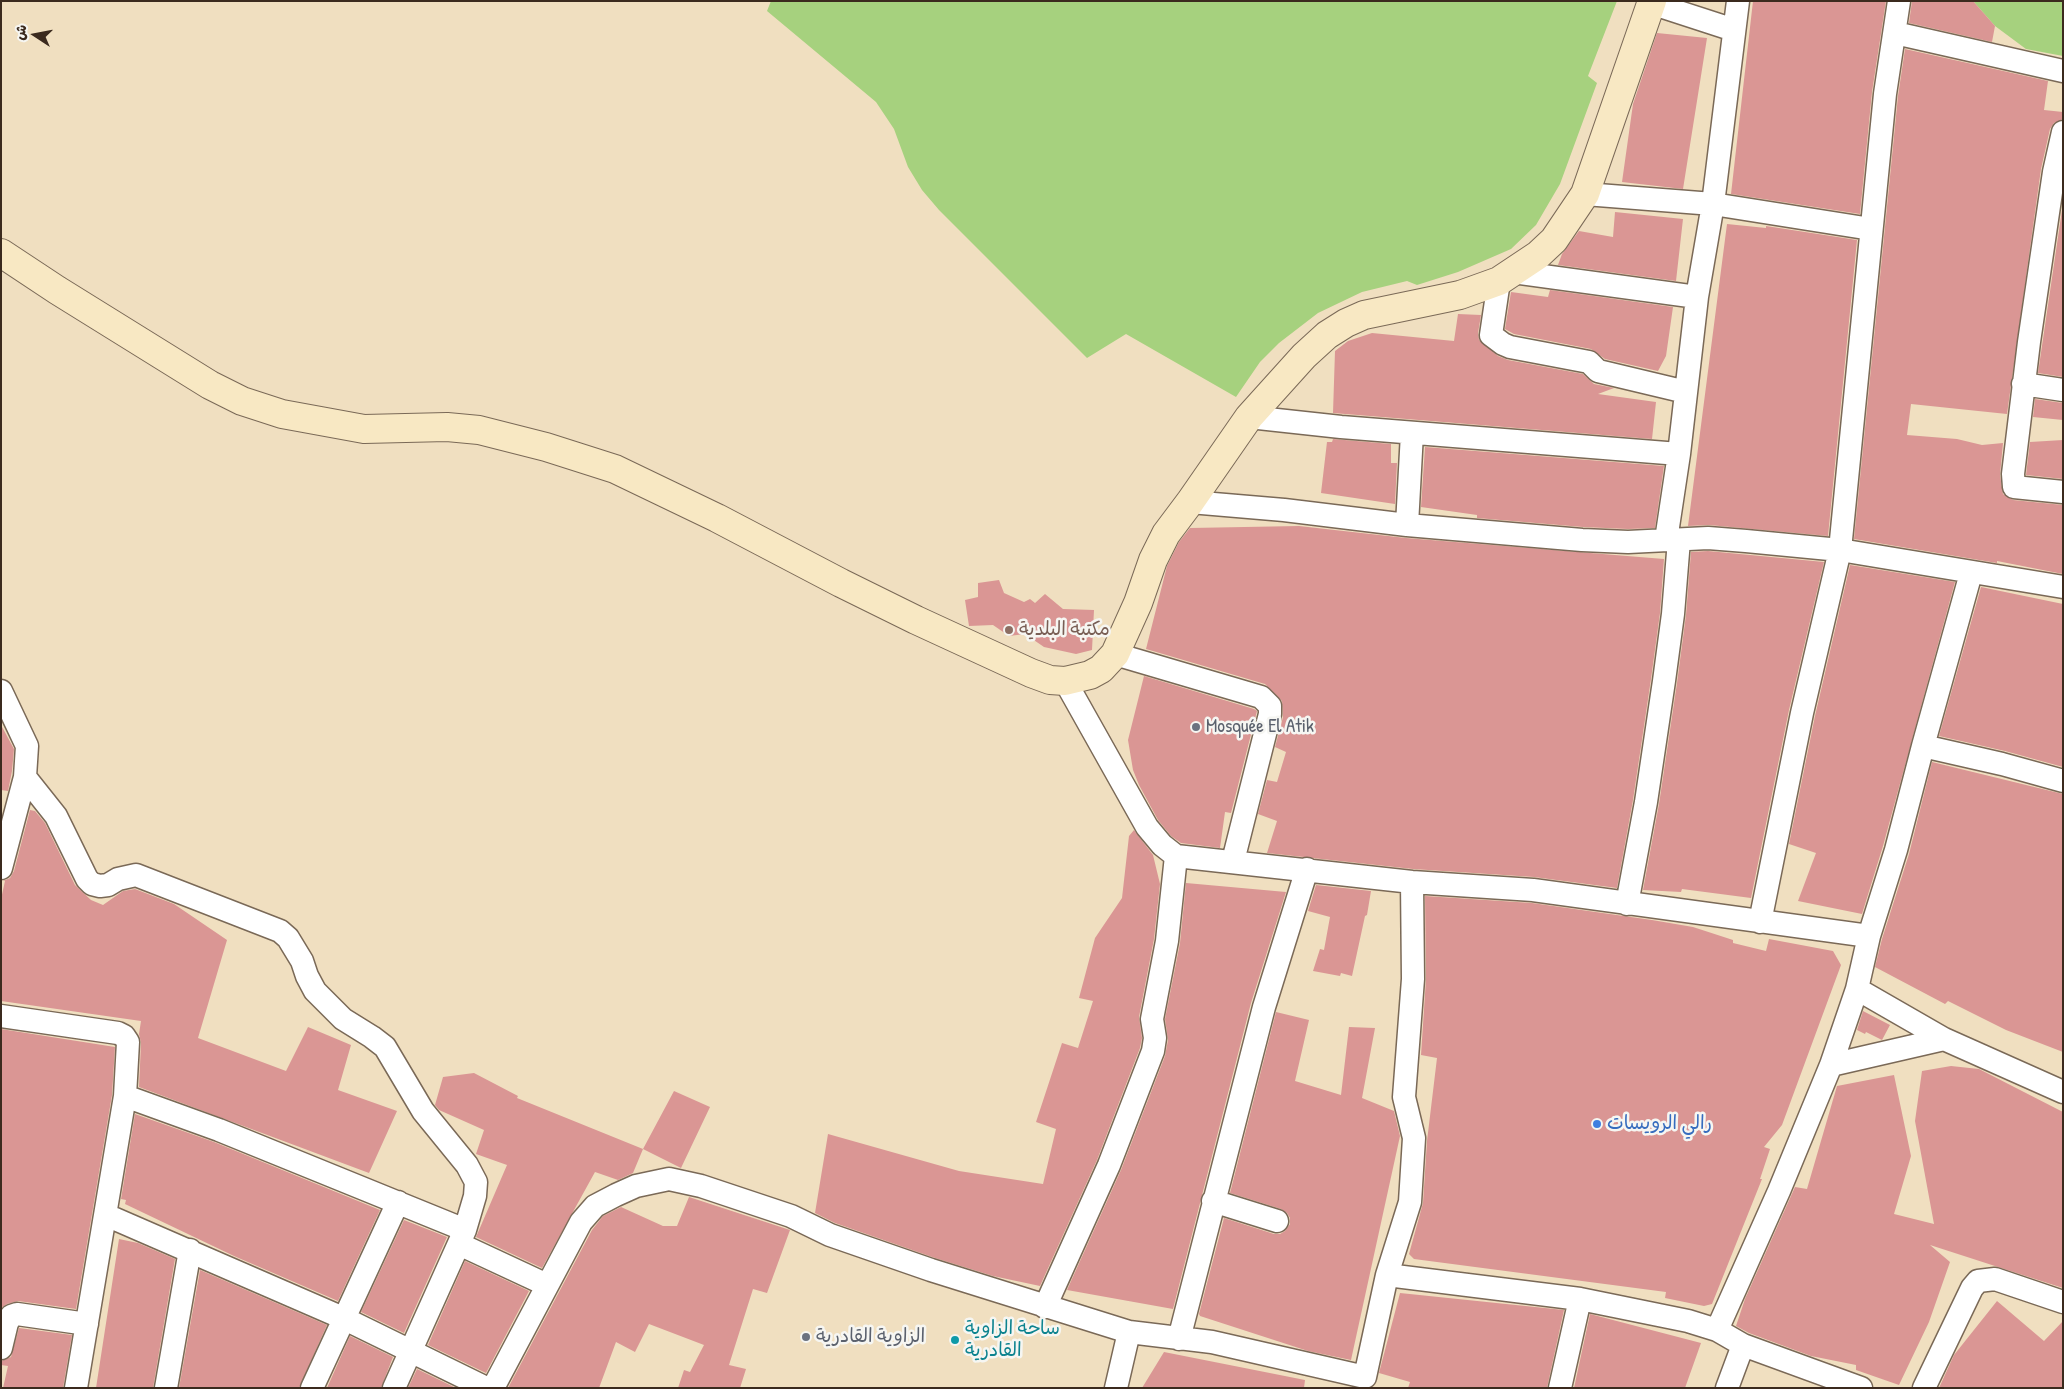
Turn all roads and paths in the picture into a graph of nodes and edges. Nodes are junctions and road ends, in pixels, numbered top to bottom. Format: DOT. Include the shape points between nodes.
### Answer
graph roads {
  1 [pos="1738,1"];
  2 [pos="1900,1"];
  3 [pos="1651,2"];
  4 [pos="1734,30"];
  5 [pos="1895,33"];
  6 [pos="2063,71"];
  7 [pos="2063,132"];
  8 [pos="1585,194"];
  9 [pos="1714,204"];
  10 [pos="1871,229"];
  11 [pos="1,253"];
  12 [pos="1506,276"];
  13 [pos="1697,297"];
  14 [pos="2023,384"];
  15 [pos="2063,390"];
  16 [pos="1686,392"];
  17 [pos="1249,417"];
  18 [pos="1412,433"];
  19 [pos="1680,454"];
  20 [pos="2063,492"];
  21 [pos="1190,502"];
  22 [pos="1407,525"];
  23 [pos="1673,540"];
  24 [pos="1840,550"];
  25 [pos="1971,573"];
  26 [pos="2063,587"];
  27 [pos="1115,654"];
  28 [pos="1065,681"];
  29 [pos="1,691"];
  30 [pos="1923,746"];
  31 [pos="24,777"];
  32 [pos="2063,781"];
  33 [pos="1176,856"];
  34 [pos="1234,861"];
  35 [pos="1,868"];
  36 [pos="1307,869"];
  37 [pos="1412,882"];
  38 [pos="1627,904"];
  39 [pos="1760,922"];
  40 [pos="1869,936"];
  41 [pos="1857,989"];
  42 [pos="1,1016"];
  43 [pos="1944,1039"];
  44 [pos="1832,1065"];
  45 [pos="2063,1092"];
  46 [pos="125,1096"];
  47 [pos="1213,1200"];
  48 [pos="398,1202"];
  49 [pos="106,1215"];
  50 [pos="1277,1221"];
  51 [pos="462,1237"];
  52 [pos="190,1250"];
  53 [pos="1387,1275"];
  54 [pos="547,1285"];
  55 [pos="1580,1299"];
  56 [pos="2063,1302"];
  57 [pos="1045,1306"];
  58 [pos="343,1318"];
  59 [pos="87,1324"];
  60 [pos="1717,1330"];
  61 [pos="1129,1332"];
  62 [pos="1178,1339"];
  63 [pos="1743,1345"];
  64 [pos="1,1348"];
  65 [pos="409,1351"];
  66 [pos="1364,1382"];
  67 [pos="76,1388"];
  68 [pos="166,1388"];
  69 [pos="312,1388"];
  70 [pos="394,1388"];
  71 [pos="486,1388"];
  72 [pos="493,1388"];
  73 [pos="1116,1388"];
  74 [pos="1560,1388"];
  75 [pos="1727,1388"];
  76 [pos="1862,1388"];
  77 [pos="1924,1388"];
  1 -- 4 [label="street"];
  2 -- 5 [label="street"];
  3 -- 4 [label="street"];
  3 -- 8 [label="street"];
  4 -- 9 [label="street"];
  5 -- 6 [label="street"];
  5 -- 10 [label="street" via="1885,94"];
  7 -- 14 [label="street" via="2054,172"];
  8 -- 9 [label="street"];
  8 -- 12 [label="street" via="1554,240 1538,256"];
  9 -- 10 [label="street"];
  9 -- 13 [label="street"];
  10 -- 24 [label="street"];
  11 -- 28 [label="street" via="210,385 242,400 282,414 364,429 447,427 480,430 615,469 709,513 916,620 1031,673"];
  12 -- 13 [label="street"];
  12 -- 16 [label="street" via="1491,335 1503,344 1589,362 1598,371"];
  12 -- 17 [label="street" via="1460,295 1364,315 1346,323 1304,356"];
  13 -- 16 [label="street"];
  14 -- 15 [label="street"];
  14 -- 20 [label="street" via="2014,487"];
  16 -- 19 [label="street"];
  17 -- 18 [label="street"];
  17 -- 21 [label="street"];
  18 -- 19 [label="street"];
  18 -- 22 [label="street"];
  19 -- 23 [label="street"];
  21 -- 22 [label="street"];
  21 -- 27 [label="street" via="1166,534 1153,560"];
  22 -- 23 [label="street" via="1582,540"];
  23 -- 24 [label="street" via="1727,540"];
  23 -- 38 [label="street" via="1674,614"];
  24 -- 25 [label="street"];
  24 -- 39 [label="street" via="1800,722"];
  25 -- 26 [label="street"];
  25 -- 30 [label="street"];
  27 -- 28 [label="street" via="1090,675"];
  27 -- 34 [label="street" via="1261,697 1270,706"];
  28 -- 33 [label="street" via="1147,827"];
  29 -- 31 [label="street" via="27,746"];
  30 -- 32 [label="street"];
  30 -- 40 [label="street"];
  31 -- 35 [label="street"];
  31 -- 51 [label="street" via="56,816 86,879 92,884 100,886 129,875 143,877 280,931 288,938 315,991 343,1019 385,1047 423,1111 467,1164 476,1182"];
  33 -- 34 [label="street"];
  33 -- 57 [label="street" via="1167,941 1152,1019 1153,1051 1109,1165"];
  34 -- 36 [label="street"];
  36 -- 37 [label="street"];
  36 -- 47 [label="street" via="1264,1007"];
  37 -- 38 [label="street" via="1533,890"];
  37 -- 53 [label="street" via="1413,979 1404,1097 1414,1138 1410,1202"];
  38 -- 39 [label="street"];
  39 -- 40 [label="street"];
  40 -- 41 [label="street"];
  41 -- 43 [label="street"];
  41 -- 44 [label="street"];
  42 -- 46 [label="street" via="124,1036 129,1048"];
  43 -- 44 [label="street"];
  43 -- 45 [label="street"];
  44 -- 60 [label="street"];
  46 -- 48 [label="street"];
  46 -- 49 [label="street"];
  47 -- 50 [label="street"];
  47 -- 62 [label="street"];
  48 -- 51 [label="street"];
  48 -- 58 [label="street"];
  49 -- 52 [label="street"];
  49 -- 59 [label="street"];
  51 -- 54 [label="street"];
  51 -- 65 [label="street"];
  52 -- 58 [label="street"];
  52 -- 68 [label="street"];
  53 -- 55 [label="street"];
  53 -- 66 [label="street"];
  54 -- 57 [label="street" via="581,1222 595,1206 636,1186 669,1179 701,1186 791,1216 830,1235"];
  54 -- 72 [label="street"];
  55 -- 60 [label="street"];
  55 -- 74 [label="street"];
  56 -- 77 [label="street" via="1995,1279 1978,1281"];
  57 -- 61 [label="street"];
  58 -- 65 [label="street"];
  58 -- 69 [label="street"];
  59 -- 64 [label="street" via="17,1314 11,1316 7,1323"];
  59 -- 67 [label="street"];
  60 -- 63 [label="street"];
  61 -- 62 [label="street"];
  61 -- 73 [label="street"];
  62 -- 66 [label="street" via="1212,1342"];
  63 -- 75 [label="street"];
  63 -- 76 [label="street"];
  65 -- 70 [label="street"];
  65 -- 71 [label="street"];
}
